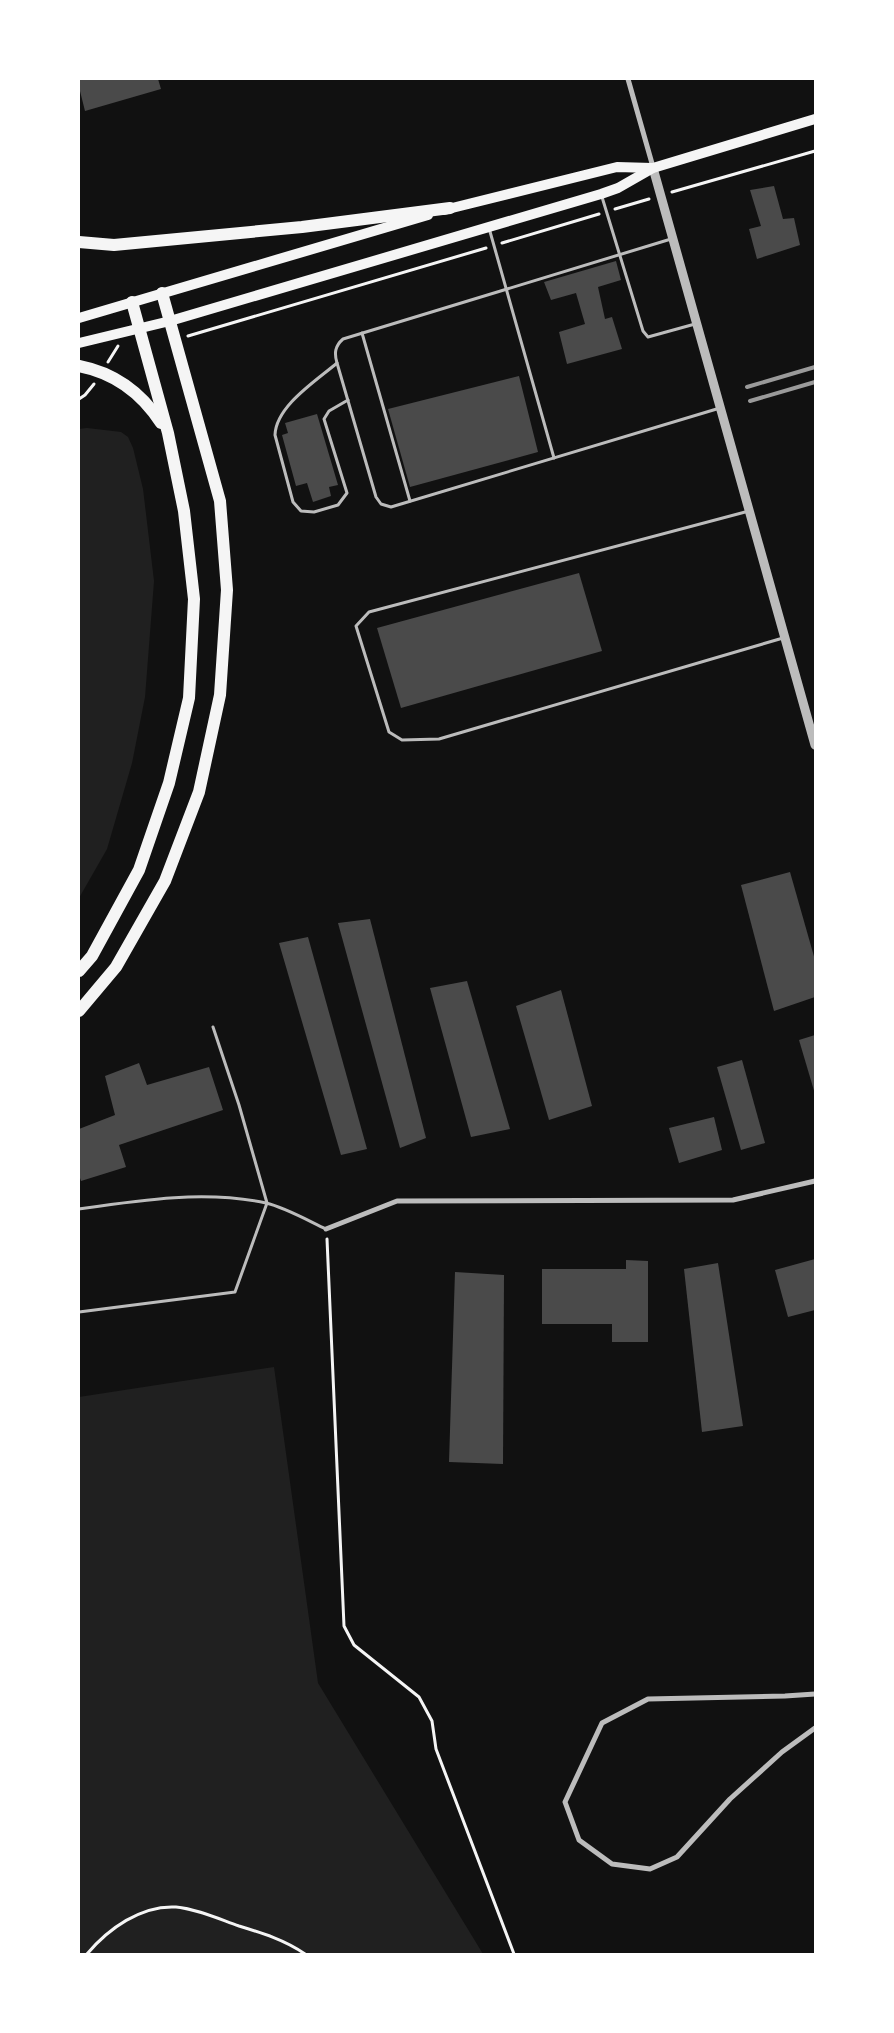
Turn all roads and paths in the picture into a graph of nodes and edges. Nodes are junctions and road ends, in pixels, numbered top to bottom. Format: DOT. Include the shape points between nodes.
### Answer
graph roads {
  1 [pos="628,79"];
  2 [pos="815,119"];
  3 [pos="815,151"];
  4 [pos="653,168"];
  5 [pos="601,194"];
  6 [pos="661,196"];
  7 [pos="450,208"];
  8 [pos="607,212"];
  9 [pos="489,227"];
  10 [pos="673,238"];
  11 [pos="79,242"];
  12 [pos="494,245"];
  13 [pos="620,254"];
  14 [pos="507,289"];
  15 [pos="162,293"];
  16 [pos="132,302"];
  17 [pos="79,318"];
  18 [pos="170,321"];
  19 [pos="696,324"];
  20 [pos="362,333"];
  21 [pos="141,334"];
  22 [pos="175,340"];
  23 [pos="79,343"];
  24 [pos="337,364"];
  25 [pos="79,366"];
  26 [pos="102,372"];
  27 [pos="79,399"];
  28 [pos="348,400"];
  29 [pos="720,408"];
  30 [pos="168,434"];
  31 [pos="554,458"];
  32 [pos="410,501"];
  33 [pos="749,511"];
  34 [pos="785,637"];
  35 [pos="815,745"];
  36 [pos="79,972"];
  37 [pos="79,1011"];
  38 [pos="213,1027"];
  39 [pos="815,1181"];
  40 [pos="267,1203"];
  41 [pos="79,1209"];
  42 [pos="326,1229"];
  43 [pos="79,1312"];
  44 [pos="815,1694"];
  45 [pos="815,1728"];
  46 [pos="87,1954"];
  47 [pos="305,1954"];
  48 [pos="514,1954"];
  1 -- 4 [label="street"];
  2 -- 4 [label="main road"];
  3 -- 6 [label="path"];
  4 -- 5 [label="main road"];
  4 -- 6 [label="street"];
  4 -- 7 [label="main road" via="617,167"];
  5 -- 8 [label="lane"];
  5 -- 9 [label="main road"];
  6 -- 8 [label="path"];
  6 -- 10 [label="street"];
  7 -- 11 [label="highway" via="302,227 124,244"];
  7 -- 15 [label="main road"];
  8 -- 12 [label="path"];
  8 -- 13 [label="lane"];
  9 -- 12 [label="lane"];
  9 -- 18 [label="main road"];
  10 -- 13 [label="lane"];
  10 -- 19 [label="street"];
  12 -- 14 [label="lane"];
  12 -- 22 [label="path"];
  13 -- 14 [label="lane"];
  13 -- 19 [label="lane" via="648,337"];
  14 -- 20 [label="lane"];
  14 -- 31 [label="lane"];
  15 -- 16 [label="main road"];
  15 -- 18 [label="highway"];
  16 -- 17 [label="main road"];
  16 -- 21 [label="highway"];
  18 -- 21 [label="main road"];
  18 -- 22 [label="highway"];
  19 -- 29 [label="street"];
  20 -- 24 [label="lane" via="343,338 337,345"];
  20 -- 32 [label="lane"];
  21 -- 23 [label="main road"];
  21 -- 26 [label="path" via="118,346"];
  21 -- 30 [label="highway"];
  22 -- 37 [label="highway" via="220,501 228,590 220,695 199,792 165,881 116,967"];
  24 -- 28 [label="lane"];
  24 -- 28 [label="lane" via="288,405 275,426 294,502 301,512 338,506 346,493 324,419 329,411"];
  25 -- 26 [label="highway"];
  26 -- 27 [label="path"];
  26 -- 30 [label="highway" via="126,384 149,405"];
  28 -- 32 [label="lane" via="376,497 381,504 391,507"];
  29 -- 31 [label="lane"];
  29 -- 33 [label="street"];
  30 -- 36 [label="highway" via="184,511 194,598 189,698 169,783 139,870 92,956"];
  31 -- 32 [label="lane"];
  33 -- 34 [label="street"];
  33 -- 34 [label="lane" via="369,612 356,626 389,732 402,740 439,739"];
  34 -- 35 [label="street"];
  38 -- 40 [label="lane"];
  39 -- 42 [label="street" via="733,1200 397,1201"];
  40 -- 41 [label="lane" via="206,1196"];
  40 -- 42 [label="lane"];
  40 -- 43 [label="lane" via="235,1292"];
  42 -- 48 [label="path" via="344,1626 354,1646 419,1697 432,1721 439,1758"];
  44 -- 45 [label="street" via="648,1699 602,1723 565,1802 579,1840 612,1864 650,1869 677,1857 730,1799 782,1752"];
  46 -- 47 [label="path" via="118,1925 138,1915 176,1907 284,1941"];
}
